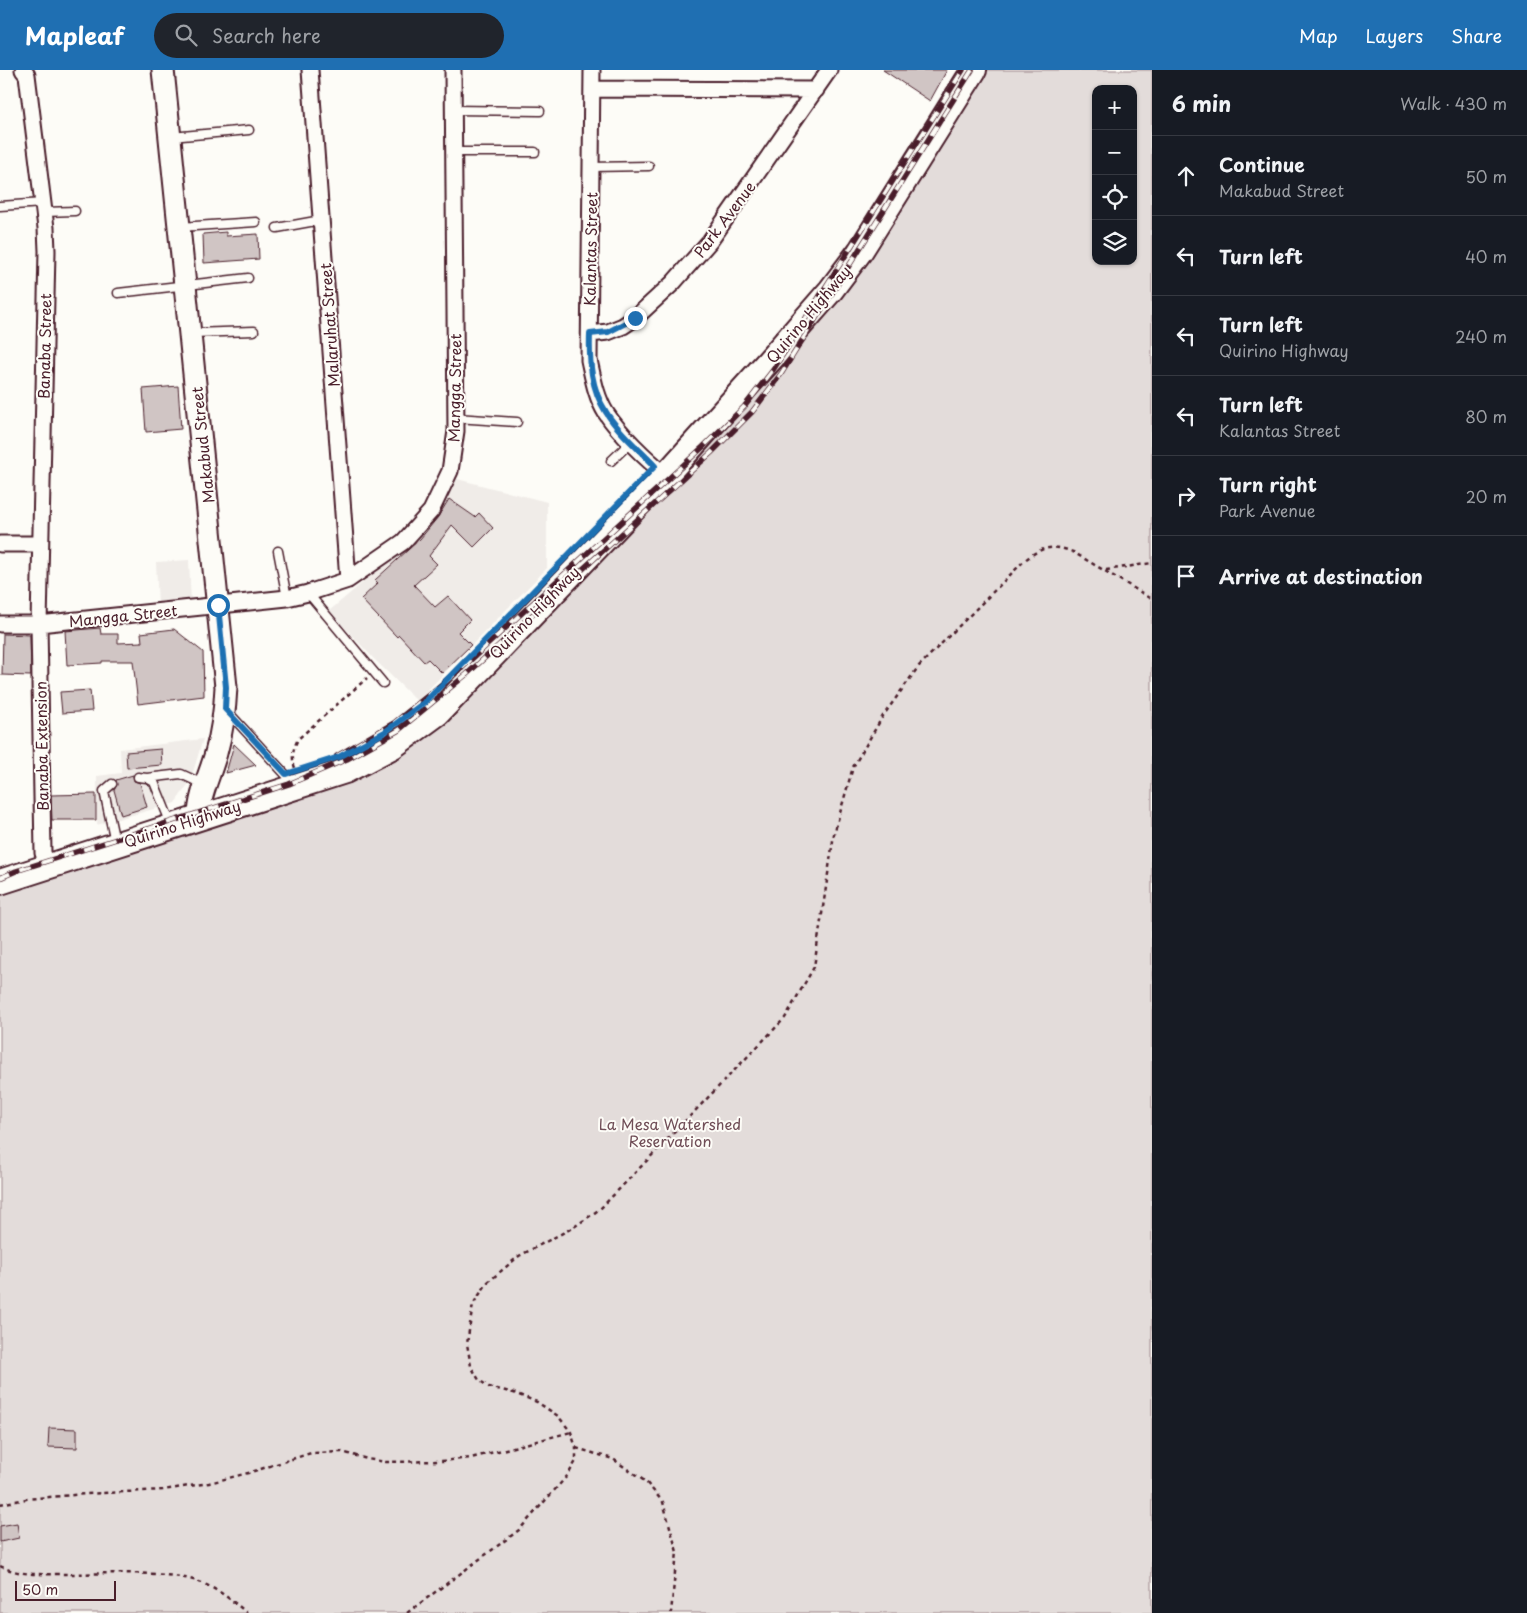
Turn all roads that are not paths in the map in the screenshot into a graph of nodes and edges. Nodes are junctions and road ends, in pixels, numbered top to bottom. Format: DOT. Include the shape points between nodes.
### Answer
graph roads {
  1 [pos="24,70"];
  2 [pos="163,70"];
  3 [pos="310,70"];
  4 [pos="453,70"];
  5 [pos="592,70"];
  6 [pos="829,70"];
  7 [pos="959,70"];
  8 [pos="974,70"];
  9 [pos="592,89"];
  10 [pos="816,90"];
  11 [pos="943,108"];
  12 [pos="452,110"];
  13 [pos="540,111"];
  14 [pos="249,130"];
  15 [pos="171,137"];
  16 [pos="453,152"];
  17 [pos="534,152"];
  18 [pos="649,166"];
  19 [pos="591,167"];
  20 [pos="0,206"];
  21 [pos="44,208"];
  22 [pos="74,211"];
  23 [pos="321,220"];
  24 [pos="256,222"];
  25 [pos="180,227"];
  26 [pos="277,228"];
  27 [pos="248,278"];
  28 [pos="186,285"];
  29 [pos="118,293"];
  30 [pos="254,331"];
  31 [pos="191,333"];
  32 [pos="590,334"];
  33 [pos="456,418"];
  34 [pos="518,422"];
  35 [pos="631,442"];
  36 [pos="611,461"];
  37 [pos="661,470"];
  38 [pos="0,544"];
  39 [pos="40,544"];
  40 [pos="278,551"];
  41 [pos="0,554"];
  42 [pos="348,580"];
  43 [pos="308,594"];
  44 [pos="287,598"];
  45 [pos="218,605"];
  46 [pos="0,624"];
  47 [pos="39,624"];
  48 [pos="383,683"];
  49 [pos="225,709"];
  50 [pos="291,773"];
  51 [pos="138,777"];
  52 [pos="147,778"];
  53 [pos="112,784"];
  54 [pos="201,802"];
  55 [pos="170,820"];
  56 [pos="114,838"];
  57 [pos="46,860"];
  58 [pos="0,868"];
  59 [pos="0,882"];
  1 -- 21 [label="street, Banaba Street"];
  2 -- 15 [label="street, Makabud Street"];
  3 -- 23 [label="street, Malaruhat Street"];
  4 -- 12 [label="street, Mangga Street"];
  5 -- 9 [label="street, Kalantas Street"];
  6 -- 10 [label="street, Park Avenue"];
  7 -- 11 [label="main road, Quirino Highway"];
  8 -- 11 [label="main road, Quirino Highway"];
  9 -- 10 [label="street"];
  9 -- 19 [label="street, Kalantas Street"];
  10 -- 32 [label="street, Park Avenue" via="710,241 673,283 623,326"];
  11 -- 37 [label="main road, Quirino Highway" via="820,280"];
  12 -- 13 [label="lane"];
  12 -- 16 [label="street, Mangga Street"];
  14 -- 15 [label="lane"];
  15 -- 25 [label="street, Makabud Street"];
  16 -- 17 [label="lane"];
  16 -- 33 [label="street, Mangga Street"];
  18 -- 19 [label="lane"];
  19 -- 32 [label="street, Kalantas Street"];
  20 -- 21 [label="lane"];
  21 -- 22 [label="lane"];
  21 -- 39 [label="street, Banaba Street" via="47,251"];
  23 -- 26 [label="lane"];
  23 -- 42 [label="street, Malaruhat Street"];
  24 -- 25 [label="lane"];
  25 -- 28 [label="street, Makabud Street"];
  27 -- 28 [label="lane"];
  28 -- 29 [label="lane"];
  28 -- 31 [label="street, Makabud Street"];
  30 -- 31 [label="lane"];
  31 -- 45 [label="street, Makabud Street"];
  32 -- 35 [label="street, Kalantas Street" via="589,360 594,387 605,412"];
  33 -- 34 [label="lane"];
  33 -- 42 [label="street, Mangga Street" via="450,471 431,511 403,542"];
  35 -- 36 [label="lane"];
  35 -- 37 [label="street, Kalantas Street"];
  37 -- 50 [label="main road, Quirino Highway" via="425,702 385,732 339,757"];
  37 -- 54 [label="main road, Quirino Highway" via="438,712 393,746 345,771"];
  38 -- 39 [label="street"];
  38 -- 41 [label="street"];
  39 -- 47 [label="street, Banaba Street"];
  40 -- 44 [label="lane"];
  42 -- 43 [label="street, Mangga Street"];
  43 -- 44 [label="street, Mangga Street"];
  43 -- 48 [label="lane"];
  44 -- 45 [label="street, Mangga Street"];
  45 -- 47 [label="street, Mangga Street"];
  45 -- 49 [label="street, Makabud Street"];
  46 -- 47 [label="street, Mangga Street"];
  47 -- 57 [label="street, Banaba Extension"];
  49 -- 50 [label="lane"];
  49 -- 54 [label="street, Makabud Street"];
  50 -- 54 [label="main road, Quirino Highway"];
  51 -- 52 [label="lane"];
  52 -- 54 [label="lane" via="180,774"];
  52 -- 55 [label="lane" via="154,782"];
  53 -- 56 [label="lane" via="104,791"];
  54 -- 55 [label="main road, Quirino Highway"];
  55 -- 56 [label="main road, Quirino Highway"];
  56 -- 57 [label="main road, Quirino Highway"];
  57 -- 58 [label="main road, Quirino Highway"];
  57 -- 59 [label="main road, Quirino Highway"];
}
